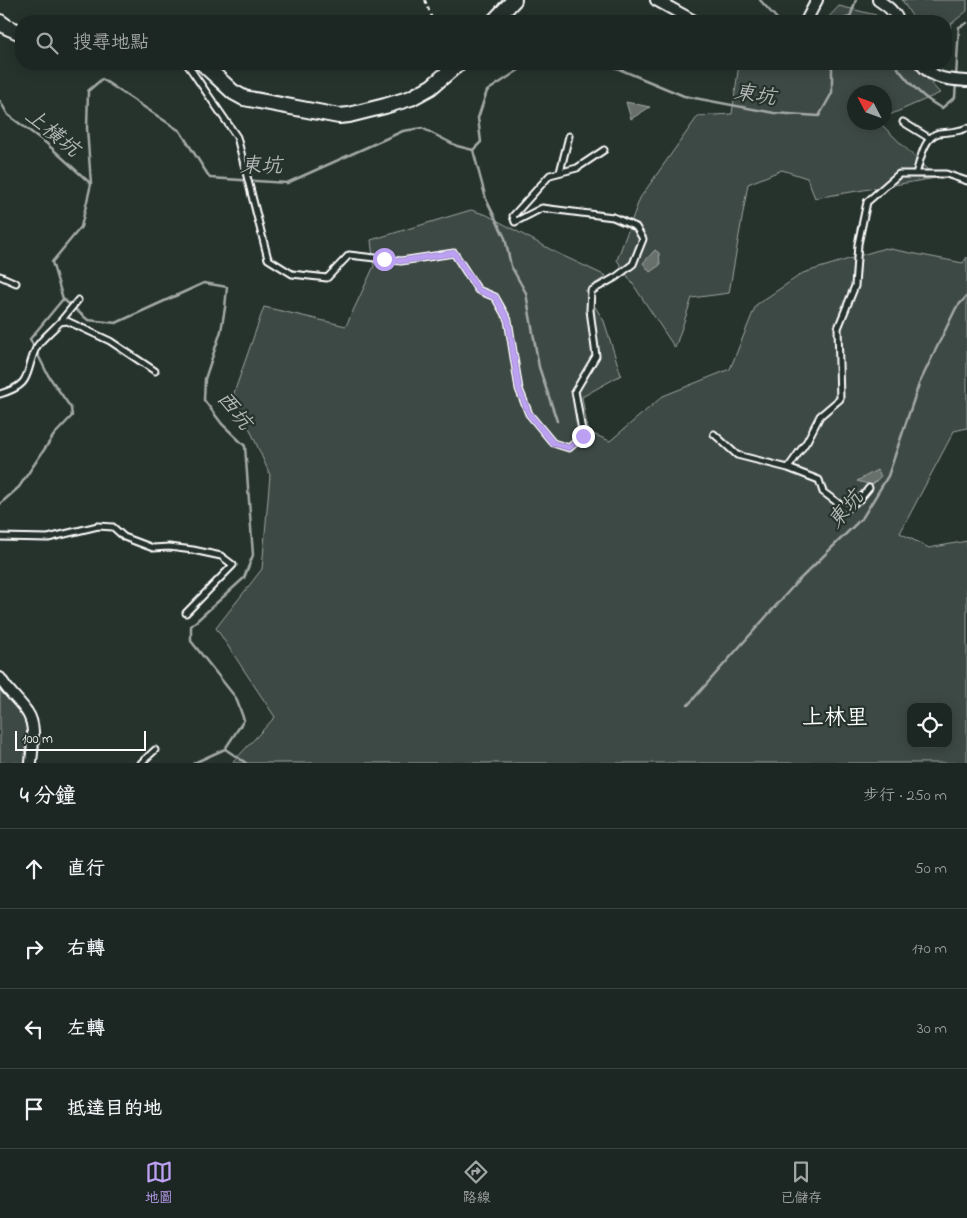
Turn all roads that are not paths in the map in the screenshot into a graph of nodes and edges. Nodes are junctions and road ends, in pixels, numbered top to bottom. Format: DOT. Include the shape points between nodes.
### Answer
graph roads {
  1 [pos="514,0"];
  2 [pos="656,0"];
  3 [pos="816,0"];
  4 [pos="878,0"];
  5 [pos="500,15"];
  6 [pos="683,15"];
  7 [pos="809,15"];
  8 [pos="895,15"];
  9 [pos="0,22"];
  10 [pos="15,30"];
  11 [pos="191,70"];
  12 [pos="209,70"];
  13 [pos="451,70"];
  14 [pos="928,70"];
  15 [pos="964,80"];
  16 [pos="903,122"];
  17 [pos="967,128"];
  18 [pos="569,136"];
  19 [pos="929,138"];
  20 [pos="604,150"];
  21 [pos="560,172"];
  22 [pos="916,174"];
  23 [pos="967,181"];
  24 [pos="0,276"];
  25 [pos="16,283"];
  26 [pos="78,300"];
  27 [pos="60,322"];
  28 [pos="155,371"];
  29 [pos="0,394"];
  30 [pos="714,434"];
  31 [pos="788,468"];
  32 [pos="869,488"];
  33 [pos="0,537"];
  34 [pos="186,613"];
  35 [pos="0,678"];
  36 [pos="155,750"];
  37 [pos="32,763"];
  38 [pos="141,763"];
  1 -- 5 [label="street"];
  2 -- 6 [label="street"];
  3 -- 7 [label="street"];
  4 -- 8 [label="street"];
  9 -- 10 [label="street"];
  11 -- 21 [label="lane" via="237,137 268,258 292,274 327,278 349,255 401,261 454,253 478,290 495,297 508,320 519,389 529,414 553,443 569,448 583,436 575,391 596,356 591,291 633,264 643,239 636,228 613,217 542,208 515,222 513,216 550,175"];
  12 -- 13 [label="street" via="244,98 340,116 411,98"];
  14 -- 15 [label="street" via="935,76"];
  16 -- 19 [label="lane"];
  17 -- 19 [label="lane"];
  18 -- 21 [label="lane"];
  19 -- 22 [label="lane"];
  20 -- 21 [label="lane" via="576,168"];
  22 -- 23 [label="lane" via="946,174"];
  22 -- 31 [label="lane" via="898,174 866,202 854,286 838,328 840,399 820,416"];
  24 -- 25 [label="lane"];
  26 -- 27 [label="lane"];
  27 -- 28 [label="lane" via="68,321 110,341"];
  27 -- 29 [label="lane" via="37,346 26,380 14,390"];
  30 -- 31 [label="lane" via="737,455"];
  31 -- 32 [label="lane" via="820,480 823,492 846,509"];
  33 -- 34 [label="lane" via="48,538 98,526 113,527 124,537 153,548 193,550 220,556 233,565"];
  35 -- 37 [label="street" via="28,713 33,732"];
  36 -- 38 [label="lane"];
}
